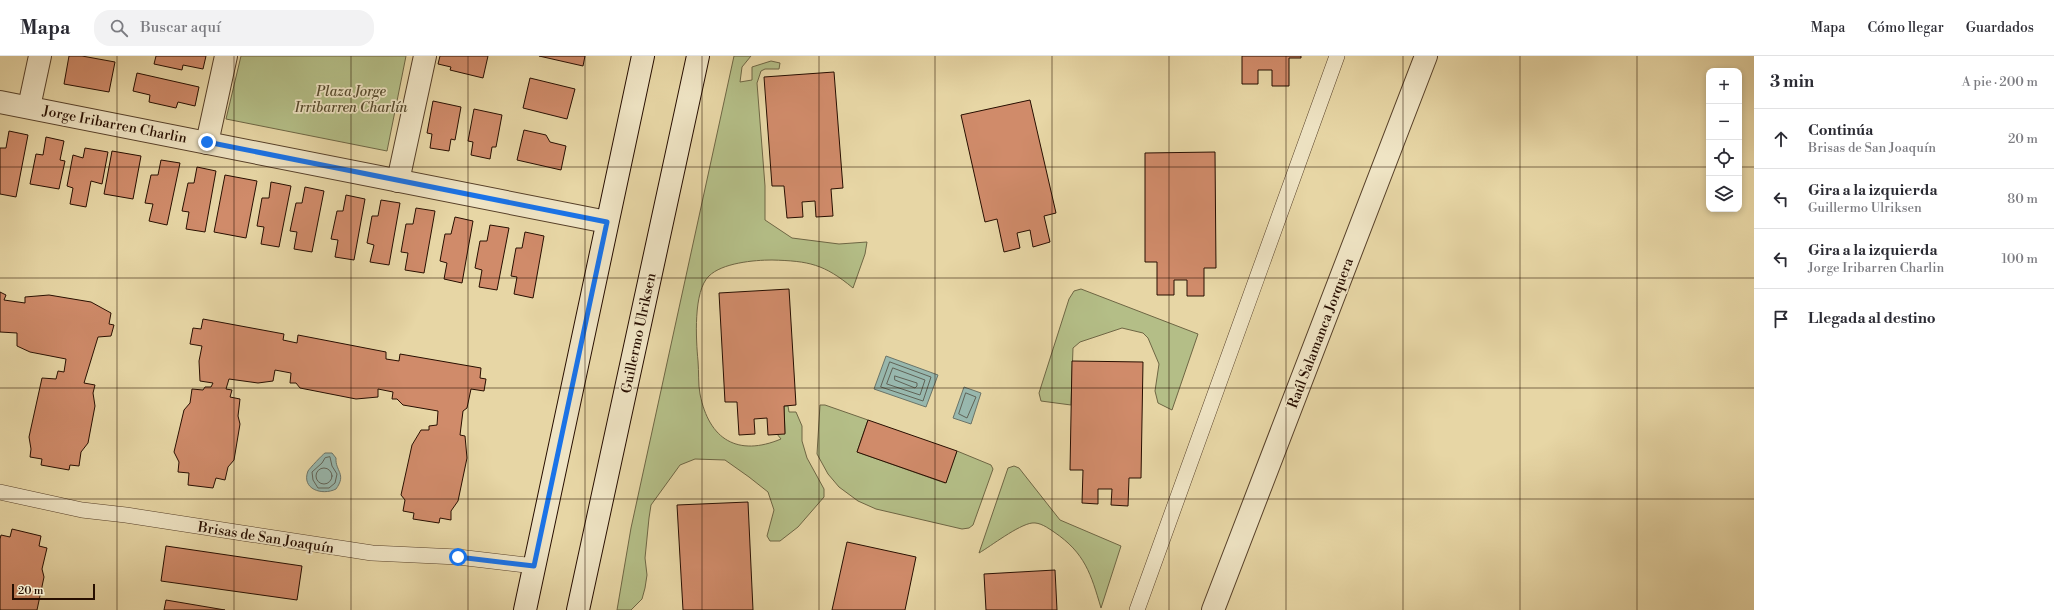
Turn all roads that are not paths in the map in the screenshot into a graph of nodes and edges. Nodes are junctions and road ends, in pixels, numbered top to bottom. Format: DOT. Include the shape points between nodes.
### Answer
graph roads {
  1 [pos="40,56"];
  2 [pos="226,56"];
  3 [pos="425,56"];
  4 [pos="642,56"];
  5 [pos="698,56"];
  6 [pos="1337,56"];
  7 [pos="1426,56"];
  8 [pos="0,102"];
  9 [pos="30,107"];
  10 [pos="207,142"];
  11 [pos="398,181"];
  12 [pos="607,222"];
  13 [pos="0,492"];
  14 [pos="534,566"];
  15 [pos="525,610"];
  16 [pos="578,610"];
  17 [pos="1137,610"];
  18 [pos="1213,610"];
  1 -- 9 [label="street"];
  2 -- 10 [label="street"];
  3 -- 11 [label="street"];
  4 -- 12 [label="street"];
  5 -- 16 [label="street, Guillermo Ulriksen"];
  6 -- 17 [label="lane"];
  7 -- 18 [label="street, Raúl Salamanca Jorquera"];
  8 -- 9 [label="street, Jorge Iribarren Charlin"];
  9 -- 10 [label="street, Jorge Iribarren Charlin"];
  10 -- 11 [label="street, Jorge Iribarren Charlin"];
  11 -- 12 [label="street, Jorge Iribarren Charlin"];
  12 -- 14 [label="street"];
  13 -- 14 [label="lane, Brisas de San Joaquín" via="82,510 372,553 458,557"];
  14 -- 15 [label="street"];
}
